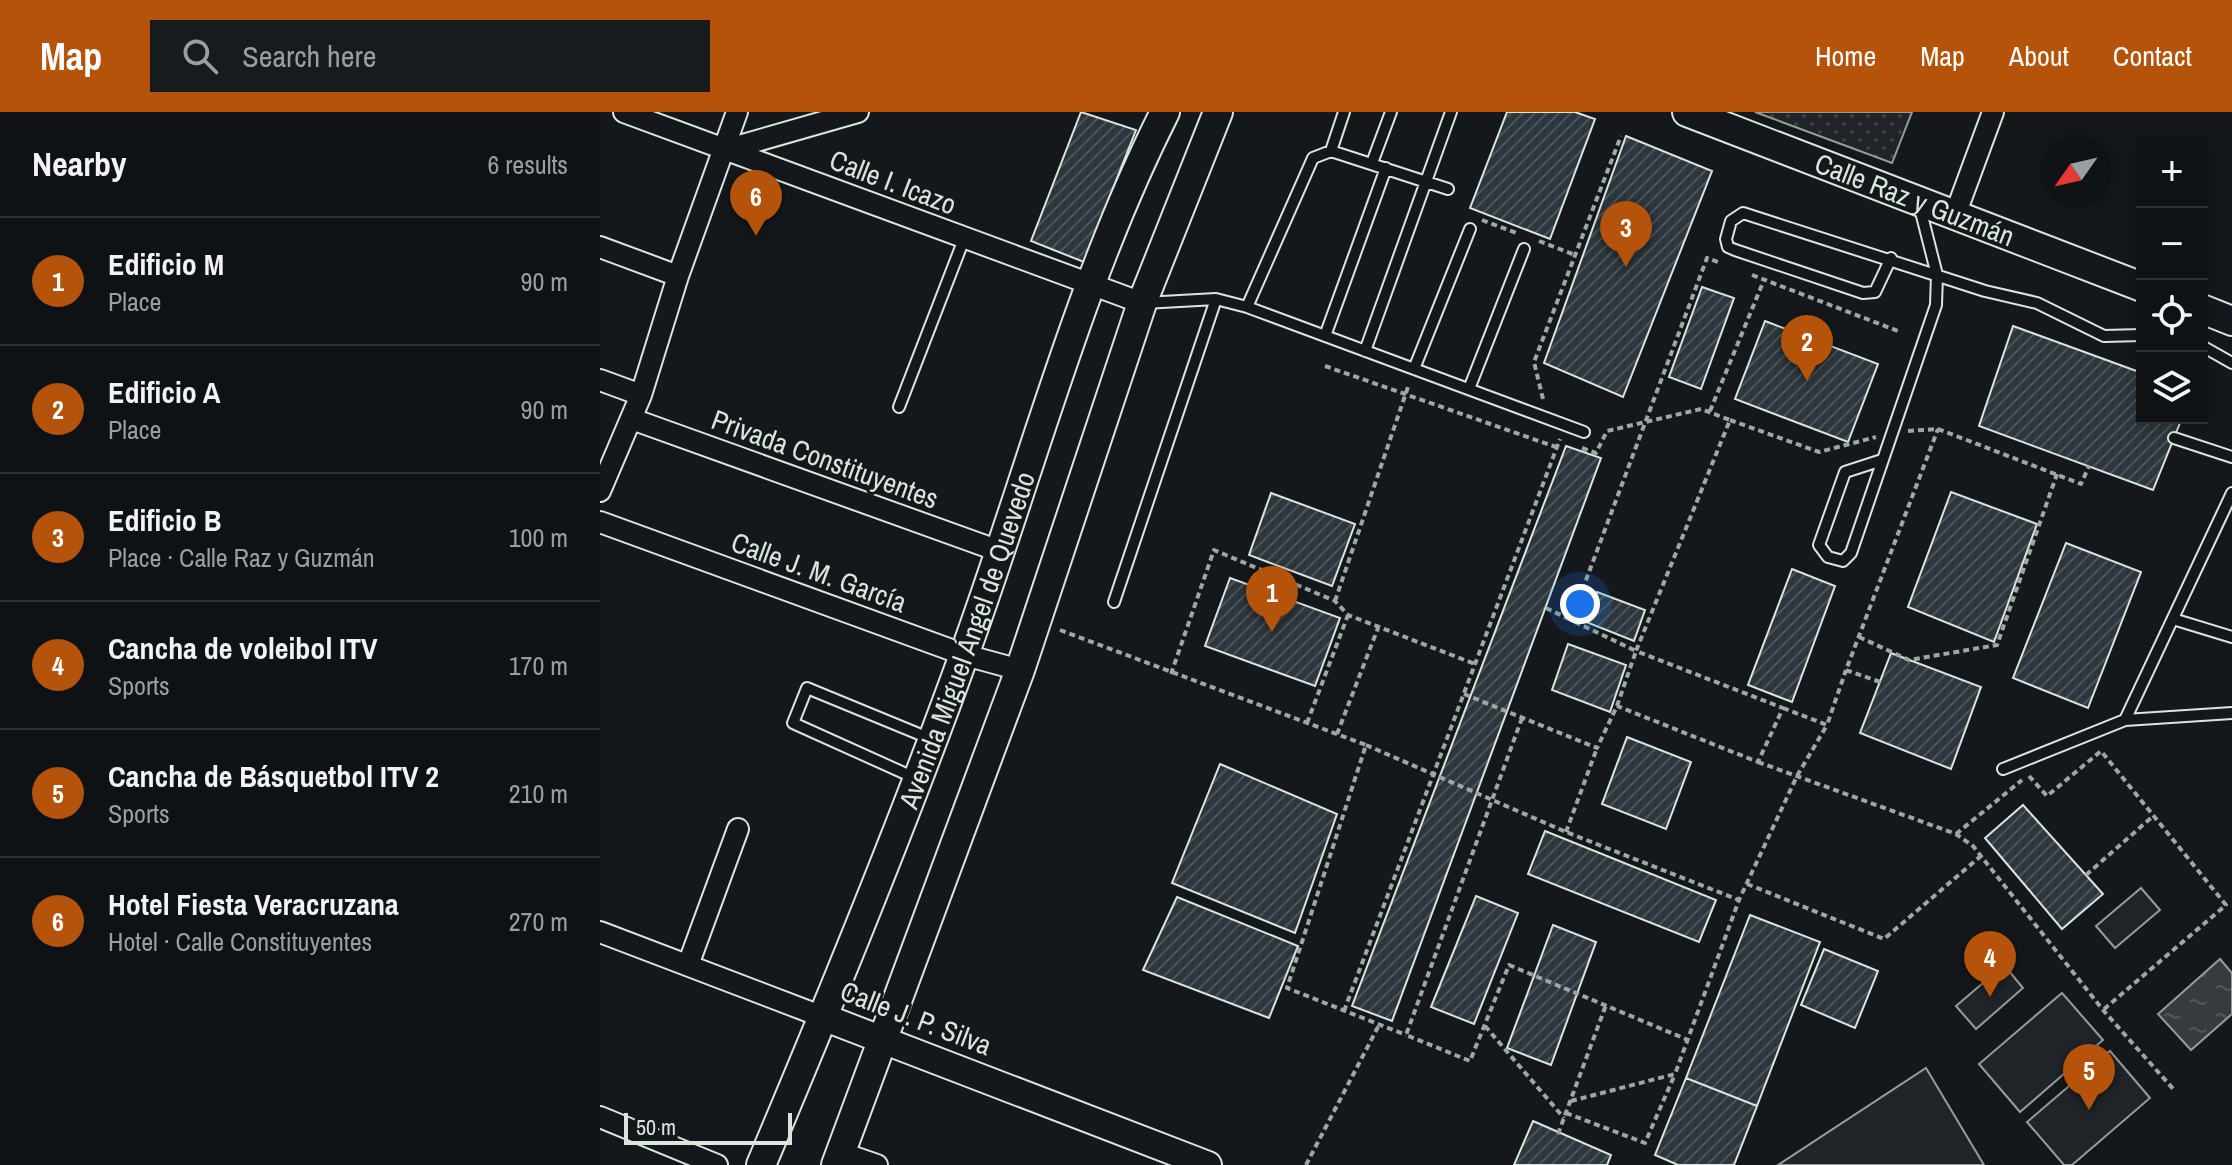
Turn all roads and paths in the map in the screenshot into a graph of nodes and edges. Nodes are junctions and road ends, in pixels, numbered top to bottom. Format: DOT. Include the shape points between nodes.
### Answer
graph roads {
  1 [pos="624,112"];
  2 [pos="737,112"];
  3 [pos="858,112"];
  4 [pos="1165,112"];
  5 [pos="1218,112"];
  6 [pos="1233,112"];
  7 [pos="1344,112"];
  8 [pos="1391,112"];
  9 [pos="1451,112"];
  10 [pos="1687,112"];
  11 [pos="1993,112"];
  12 [pos="1621,136"];
  13 [pos="1205,144"];
  14 [pos="725,150"];
  15 [pos="1331,151"];
  16 [pos="1372,163"];
  17 [pos="1386,168"];
  18 [pos="1426,182"];
  19 [pos="1448,189"];
  20 [pos="1919,201"];
  21 [pos="1955,215"];
  22 [pos="1470,229"];
  23 [pos="964,239"];
  24 [pos="600,247"];
  25 [pos="1524,249"];
  26 [pos="1891,258"];
  27 [pos="1722,263"];
  28 [pos="1750,274"];
  29 [pos="1937,275"];
  30 [pos="678,276"];
  31 [pos="1764,280"];
  32 [pos="2136,285"];
  33 [pos="1091,286"];
  34 [pos="1216,299"];
  35 [pos="1142,303"];
  36 [pos="1247,307"];
  37 [pos="2208,311"];
  38 [pos="2232,321"];
  39 [pos="1898,331"];
  40 [pos="2136,335"];
  41 [pos="1325,336"];
  42 [pos="2208,349"];
  43 [pos="1365,351"];
  44 [pos="2232,363"];
  45 [pos="1325,366"];
  46 [pos="1414,369"];
  47 [pos="600,380"];
  48 [pos="1469,389"];
  49 [pos="641,395"];
  50 [pos="1406,395"];
  51 [pos="899,407"];
  52 [pos="1710,411"];
  53 [pos="632,419"];
  54 [pos="1548,419"];
  55 [pos="1730,420"];
  56 [pos="1646,422"];
  57 [pos="1938,429"];
  58 [pos="1584,432"];
  59 [pos="1891,433"];
  60 [pos="2174,438"];
  61 [pos="1556,447"];
  62 [pos="2232,457"];
  63 [pos="1882,460"];
  64 [pos="2089,466"];
  65 [pos="2057,474"];
  66 [pos="600,491"];
  67 [pos="2232,493"];
  68 [pos="600,522"];
  69 [pos="999,551"];
  70 [pos="1335,601"];
  71 [pos="1114,602"];
  72 [pos="1546,608"];
  73 [pos="1348,615"];
  74 [pos="2173,619"];
  75 [pos="1571,620"];
  76 [pos="1037,621"];
  77 [pos="1378,627"];
  78 [pos="1859,637"];
  79 [pos="2232,637"];
  80 [pos="1636,651"];
  81 [pos="965,655"];
  82 [pos="1475,664"];
  83 [pos="1020,670"];
  84 [pos="1846,670"];
  85 [pos="1171,674"];
  86 [pos="1880,682"];
  87 [pos="1464,694"];
  88 [pos="1617,706"];
  89 [pos="1783,708"];
  90 [pos="2232,713"];
  91 [pos="1522,718"];
  92 [pos="2125,720"];
  93 [pos="1307,723"];
  94 [pos="1827,725"];
  95 [pos="1337,734"];
  96 [pos="932,739"];
  97 [pos="1366,745"];
  98 [pos="1597,748"];
  99 [pos="1758,762"];
  100 [pos="2003,769"];
  101 [pos="1432,774"];
  102 [pos="1797,776"];
  103 [pos="916,778"];
  104 [pos="1492,800"];
  105 [pos="2152,817"];
  106 [pos="738,829"];
  107 [pos="1566,832"];
  108 [pos="1956,834"];
  109 [pos="1982,855"];
  110 [pos="2086,875"];
  111 [pos="1747,884"];
  112 [pos="1739,900"];
  113 [pos="600,932"];
  114 [pos="688,965"];
  115 [pos="1606,1005"];
  116 [pos="2103,1010"];
  117 [pos="1344,1011"];
  118 [pos="823,1017"];
  119 [pos="1379,1025"];
  120 [pos="1485,1026"];
  121 [pos="1406,1035"];
  122 [pos="882,1038"];
  123 [pos="1688,1040"];
  124 [pos="1675,1074"];
  125 [pos="2175,1091"];
  126 [pos="1565,1116"];
  127 [pos="600,1117"];
  128 [pos="1558,1134"];
  129 [pos="839,1159"];
  130 [pos="717,1165"];
  131 [pos="761,1165"];
  132 [pos="877,1165"];
  133 [pos="1208,1165"];
  134 [pos="1306,1165"];
  1 -- 14 [label="street, Calle I. Icazo"];
  2 -- 14 [label="street"];
  3 -- 14 [label="street"];
  4 -- 33 [label="main road, Avenida Miguel Ángel de Quevedo"];
  5 -- 13 [label="main road, Avenida Miguel Ángel de Quevedo"];
  6 -- 13 [label="main road"];
  7 -- 15 [label="lane"];
  8 -- 16 [label="lane"];
  9 -- 18 [label="lane"];
  10 -- 20 [label="main road, Calle Raz y Guzmán"];
  11 -- 21 [label="street"];
  12 -- 54 [label="path" via="1534,362"];
  13 -- 35 [label="main road, Avenida Miguel Ángel de Quevedo"];
  14 -- 23 [label="street, Calle I. Icazo"];
  14 -- 30 [label="street"];
  15 -- 16 [label="lane"];
  15 -- 36 [label="lane" via="1313,158 1304,173"];
  16 -- 17 [label="lane"];
  17 -- 18 [label="lane"];
  17 -- 41 [label="lane"];
  18 -- 19 [label="lane"];
  18 -- 43 [label="lane"];
  20 -- 21 [label="main road, Calle Raz y Guzmán"];
  20 -- 29 [label="lane"];
  21 -- 32 [label="main road, Calle Raz y Guzmán"];
  22 -- 46 [label="lane"];
  23 -- 33 [label="street, Calle I. Icazo"];
  23 -- 51 [label="lane"];
  24 -- 30 [label="street"];
  25 -- 48 [label="lane"];
  26 -- 26 [label="lane" via="1743,213 1731,221 1726,239 1735,250 1863,293 1875,292"];
  26 -- 29 [label="lane"];
  27 -- 56 [label="path" via="1707,258"];
  28 -- 31 [label="path"];
  29 -- 40 [label="lane" via="2037,303 2104,336"];
  29 -- 59 [label="lane" via="1936,305"];
  30 -- 49 [label="street"];
  31 -- 39 [label="path"];
  31 -- 52 [label="path"];
  33 -- 35 [label="street, Calle I. Icazo"];
  33 -- 69 [label="main road, Avenida Miguel Ángel de Quevedo"];
  34 -- 35 [label="lane"];
  34 -- 36 [label="lane"];
  34 -- 71 [label="lane"];
  35 -- 76 [label="main road, Avenida Miguel Ángel de Quevedo"];
  36 -- 41 [label="lane"];
  37 -- 38 [label="main road"];
  41 -- 43 [label="lane"];
  42 -- 44 [label="lane"];
  43 -- 46 [label="lane"];
  45 -- 50 [label="path"];
  46 -- 48 [label="lane"];
  46 -- 50 [label="path"];
  47 -- 49 [label="street"];
  48 -- 54 [label="lane"];
  49 -- 53 [label="street"];
  50 -- 61 [label="path"];
  50 -- 70 [label="path"];
  52 -- 55 [label="path"];
  52 -- 56 [label="path"];
  53 -- 66 [label="street"];
  53 -- 69 [label="street, Privada Constituyentes"];
  54 -- 58 [label="lane"];
  54 -- 61 [label="path"];
  55 -- 59 [label="path" via="1819,452"];
  55 -- 80 [label="path"];
  56 -- 61 [label="path" via="1607,431 1596,453 1560,439"];
  56 -- 75 [label="path"];
  57 -- 59 [label="path"];
  57 -- 65 [label="path"];
  57 -- 78 [label="path"];
  59 -- 63 [label="lane"];
  60 -- 62 [label="lane"];
  61 -- 82 [label="path"];
  63 -- 63 [label="lane" via="1841,477 1819,545 1828,557 1843,561 1851,553"];
  64 -- 65 [label="path" via="2081,484"];
  65 -- 78 [label="path" via="1997,645 1909,660"];
  67 -- 74 [label="lane"];
  68 -- 81 [label="street, Calle J. M. García"];
  69 -- 81 [label="main road, Avenida Miguel Ángel de Quevedo"];
  70 -- 73 [label="path"];
  70 -- 85 [label="path" via="1214,550"];
  72 -- 75 [label="path"];
  73 -- 77 [label="path"];
  73 -- 93 [label="path"];
  74 -- 79 [label="lane"];
  74 -- 92 [label="lane"];
  75 -- 80 [label="path"];
  76 -- 83 [label="main road, Avenida Miguel Ángel de Quevedo"];
  76 -- 85 [label="path"];
  77 -- 82 [label="path"];
  77 -- 95 [label="path"];
  78 -- 84 [label="path"];
  80 -- 88 [label="path"];
  80 -- 89 [label="path"];
  81 -- 83 [label="street, Calle J. M. García"];
  81 -- 96 [label="main road, Avenida Miguel Ángel de Quevedo"];
  82 -- 87 [label="path"];
  83 -- 122 [label="main road, Avenida Miguel Ángel de Quevedo"];
  84 -- 86 [label="path"];
  84 -- 94 [label="path"];
  85 -- 93 [label="path"];
  87 -- 91 [label="path"];
  87 -- 101 [label="path"];
  88 -- 98 [label="path"];
  88 -- 99 [label="path"];
  89 -- 94 [label="path"];
  89 -- 99 [label="path"];
  90 -- 92 [label="lane"];
  91 -- 98 [label="path"];
  91 -- 104 [label="path"];
  92 -- 100 [label="lane"];
  93 -- 95 [label="path"];
  94 -- 102 [label="path"];
  95 -- 97 [label="path"];
  96 -- 103 [label="main road, Avenida Miguel Ángel de Quevedo"];
  96 -- 103 [label="lane" via="807,688 793,723"];
  97 -- 101 [label="path"];
  97 -- 117 [label="path" via="1287,988"];
  98 -- 107 [label="path"];
  99 -- 102 [label="path"];
  101 -- 104 [label="path"];
  101 -- 117 [label="path"];
  102 -- 108 [label="path"];
  102 -- 111 [label="path"];
  103 -- 118 [label="main road, Avenida Miguel Ángel de Quevedo"];
  104 -- 107 [label="path"];
  104 -- 121 [label="path"];
  105 -- 108 [label="path" via="2101,751 2047,796 2028,775"];
  105 -- 110 [label="path"];
  105 -- 116 [label="path" via="2226,905"];
  106 -- 114 [label="street"];
  107 -- 112 [label="path"];
  108 -- 109 [label="path"];
  109 -- 111 [label="path" via="1884,939"];
  109 -- 116 [label="path"];
  111 -- 112 [label="path"];
  112 -- 123 [label="path"];
  113 -- 114 [label="street, Calle J. P. Silva"];
  114 -- 118 [label="street, Calle J. P. Silva"];
  115 -- 120 [label="path" via="1509,965"];
  115 -- 123 [label="path"];
  115 -- 126 [label="path"];
  116 -- 125 [label="path"];
  117 -- 119 [label="path"];
  118 -- 122 [label="street, Calle J. P. Silva"];
  118 -- 131 [label="main road, Avenida Miguel Ángel de Quevedo"];
  119 -- 121 [label="path"];
  119 -- 134 [label="path"];
  120 -- 121 [label="path" via="1470,1061"];
  120 -- 126 [label="path"];
  122 -- 129 [label="main road, Avenida Miguel Ángel de Quevedo"];
  122 -- 133 [label="street, Calle J. P. Silva"];
  123 -- 124 [label="path"];
  124 -- 126 [label="path" via="1571,1101"];
  124 -- 126 [label="path" via="1645,1143"];
  126 -- 128 [label="path"];
  127 -- 130 [label="street"];
  129 -- 132 [label="street"];
}
